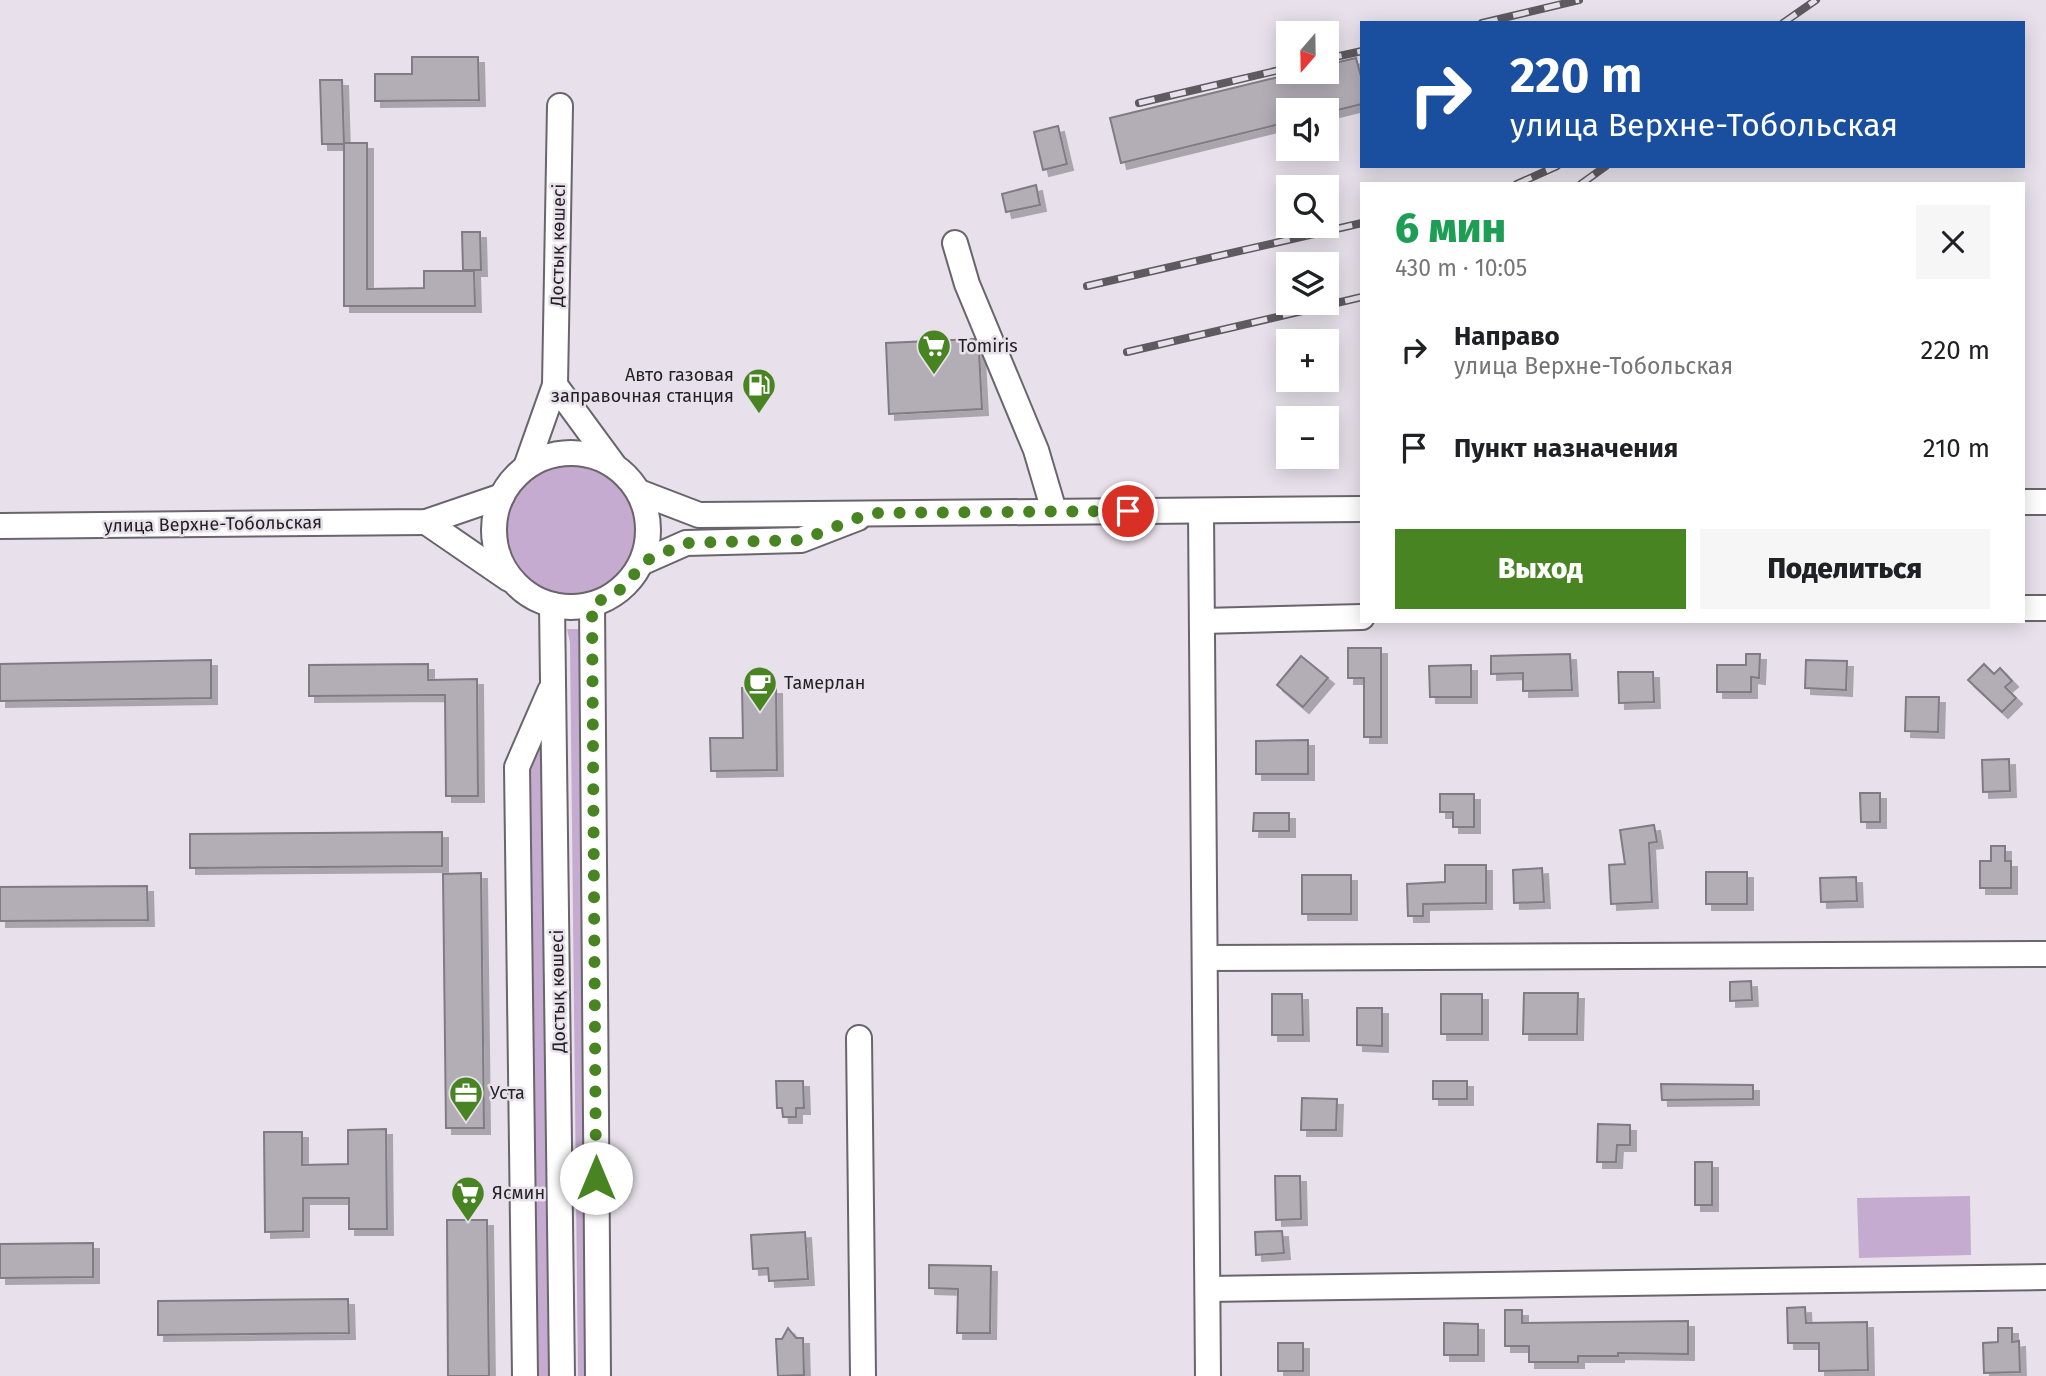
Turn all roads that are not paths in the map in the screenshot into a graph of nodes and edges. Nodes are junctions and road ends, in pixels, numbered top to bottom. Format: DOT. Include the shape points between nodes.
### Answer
graph roads {
  1 [pos="560,106"];
  2 [pos="955,243"];
  3 [pos="555,385"];
  4 [pos="535,462"];
  5 [pos="613,465"];
  6 [pos="639,492"];
  7 [pos="502,496"];
  8 [pos="2025,502"];
  9 [pos="2046,502"];
  10 [pos="882,505"];
  11 [pos="1360,509"];
  12 [pos="1054,511"];
  13 [pos="1201,512"];
  14 [pos="426,522"];
  15 [pos="0,526"];
  16 [pos="643,562"];
  17 [pos="514,583"];
  18 [pos="552,605"];
  19 [pos="592,605"];
  20 [pos="2025,608"];
  21 [pos="2046,608"];
  22 [pos="1360,617"];
  23 [pos="1202,621"];
  24 [pos="554,680"];
  25 [pos="2046,954"];
  26 [pos="1206,958"];
  27 [pos="859,1038"];
  28 [pos="2046,1277"];
  29 [pos="1208,1289"];
  30 [pos="525,1376"];
  31 [pos="562,1376"];
  32 [pos="598,1376"];
  33 [pos="863,1376"];
  34 [pos="1208,1376"];
  1 -- 3 [label="street, Достық көшесі"];
  2 -- 12 [label="street" via="1012,416"];
  3 -- 4 [label="street, Достық көшесі"];
  3 -- 5 [label="street"];
  4 -- 5 [label="street" via="565,453 591,455"];
  4 -- 7 [label="street"];
  5 -- 6 [label="street"];
  6 -- 10 [label="street" via="699,515"];
  6 -- 16 [label="street" via="649,530"];
  7 -- 14 [label="street, улица Верхне-Тобольская"];
  7 -- 17 [label="street" via="494,537 500,561"];
  8 -- 9 [label="street"];
  10 -- 12 [label="street"];
  10 -- 16 [label="street" via="802,540 686,543"];
  11 -- 13 [label="street"];
  12 -- 13 [label="street"];
  13 -- 23 [label="street"];
  14 -- 15 [label="street, улица Верхне-Тобольская"];
  14 -- 17 [label="street"];
  16 -- 19 [label="street" via="625,587"];
  17 -- 18 [label="street"];
  18 -- 19 [label="street"];
  18 -- 24 [label="street, Достық көшесі"];
  19 -- 32 [label="street, Достық көшесі"];
  20 -- 21 [label="street"];
  22 -- 23 [label="street"];
  23 -- 26 [label="street"];
  24 -- 30 [label="street" via="517,767"];
  24 -- 31 [label="street, Достық көшесі"];
  25 -- 26 [label="street"];
  26 -- 29 [label="street"];
  27 -- 33 [label="street"];
  28 -- 29 [label="street"];
  29 -- 34 [label="street"];
}
